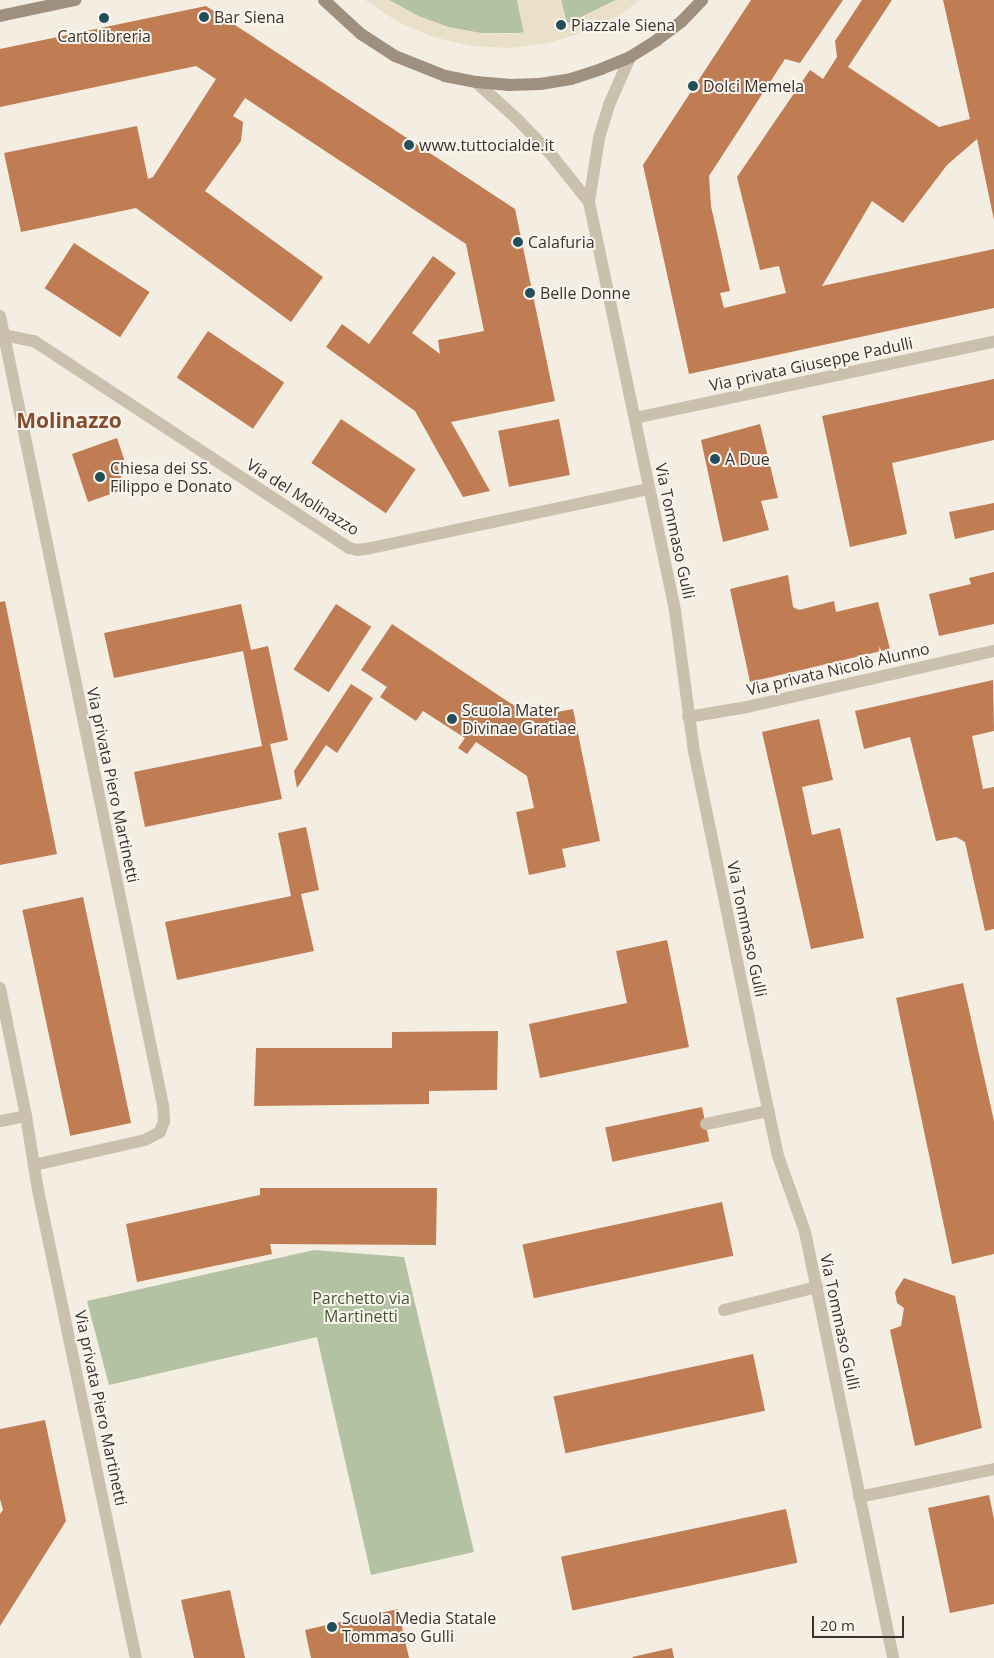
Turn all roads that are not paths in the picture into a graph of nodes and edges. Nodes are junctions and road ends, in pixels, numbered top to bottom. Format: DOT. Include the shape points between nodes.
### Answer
graph roads {
  1 [pos="75,0"];
  2 [pos="324,0"];
  3 [pos="702,0"];
  4 [pos="0,16"];
  5 [pos="630,57"];
  6 [pos="476,82"];
  7 [pos="589,202"];
  8 [pos="0,316"];
  9 [pos="1,334"];
  10 [pos="994,342"];
  11 [pos="635,418"];
  12 [pos="649,490"];
  13 [pos="994,651"];
  14 [pos="688,717"];
  15 [pos="0,988"];
  16 [pos="769,1111"];
  17 [pos="26,1116"];
  18 [pos="0,1121"];
  19 [pos="706,1124"];
  20 [pos="34,1165"];
  21 [pos="817,1287"];
  22 [pos="724,1310"];
  23 [pos="994,1469"];
  24 [pos="859,1497"];
  25 [pos="136,1658"];
  26 [pos="893,1658"];
  1 -- 4 [label="main road"];
  2 -- 6 [label="main road" via="361,34 387,52 446,76"];
  3 -- 5 [label="main road" via="682,21"];
  5 -- 6 [label="main road" via="571,79 540,84"];
  5 -- 7 [label="street, Via Tommaso Gulli" via="599,138"];
  6 -- 7 [label="street, Via Tommaso Gulli" via="549,152"];
  7 -- 11 [label="street, Via Tommaso Gulli"];
  8 -- 9 [label="street, Via privata Piero Martinetti"];
  9 -- 12 [label="street, Via del Molinazzo" via="34,340 350,548 358,550"];
  9 -- 20 [label="street, Via privata Piero Martinetti" via="164,1121 160,1132 145,1140"];
  10 -- 11 [label="street, Via privata Giuseppe Padulli"];
  11 -- 12 [label="street, Via Tommaso Gulli"];
  12 -- 14 [label="street, Via Tommaso Gulli" via="675,611"];
  13 -- 14 [label="street, Via privata Nicolò Alunno" via="747,707"];
  14 -- 16 [label="street, Via Tommaso Gulli"];
  15 -- 17 [label="street, Via privata Piero Martinetti"];
  16 -- 19 [label="street"];
  16 -- 21 [label="street, Via Tommaso Gulli" via="781,1167 805,1232"];
  17 -- 18 [label="street"];
  17 -- 20 [label="street, Via privata Piero Martinetti"];
  20 -- 25 [label="street, Via privata Piero Martinetti"];
  21 -- 22 [label="street"];
  21 -- 24 [label="street, Via Tommaso Gulli"];
  23 -- 24 [label="street"];
  24 -- 26 [label="street, Via Tommaso Gulli"];
}
